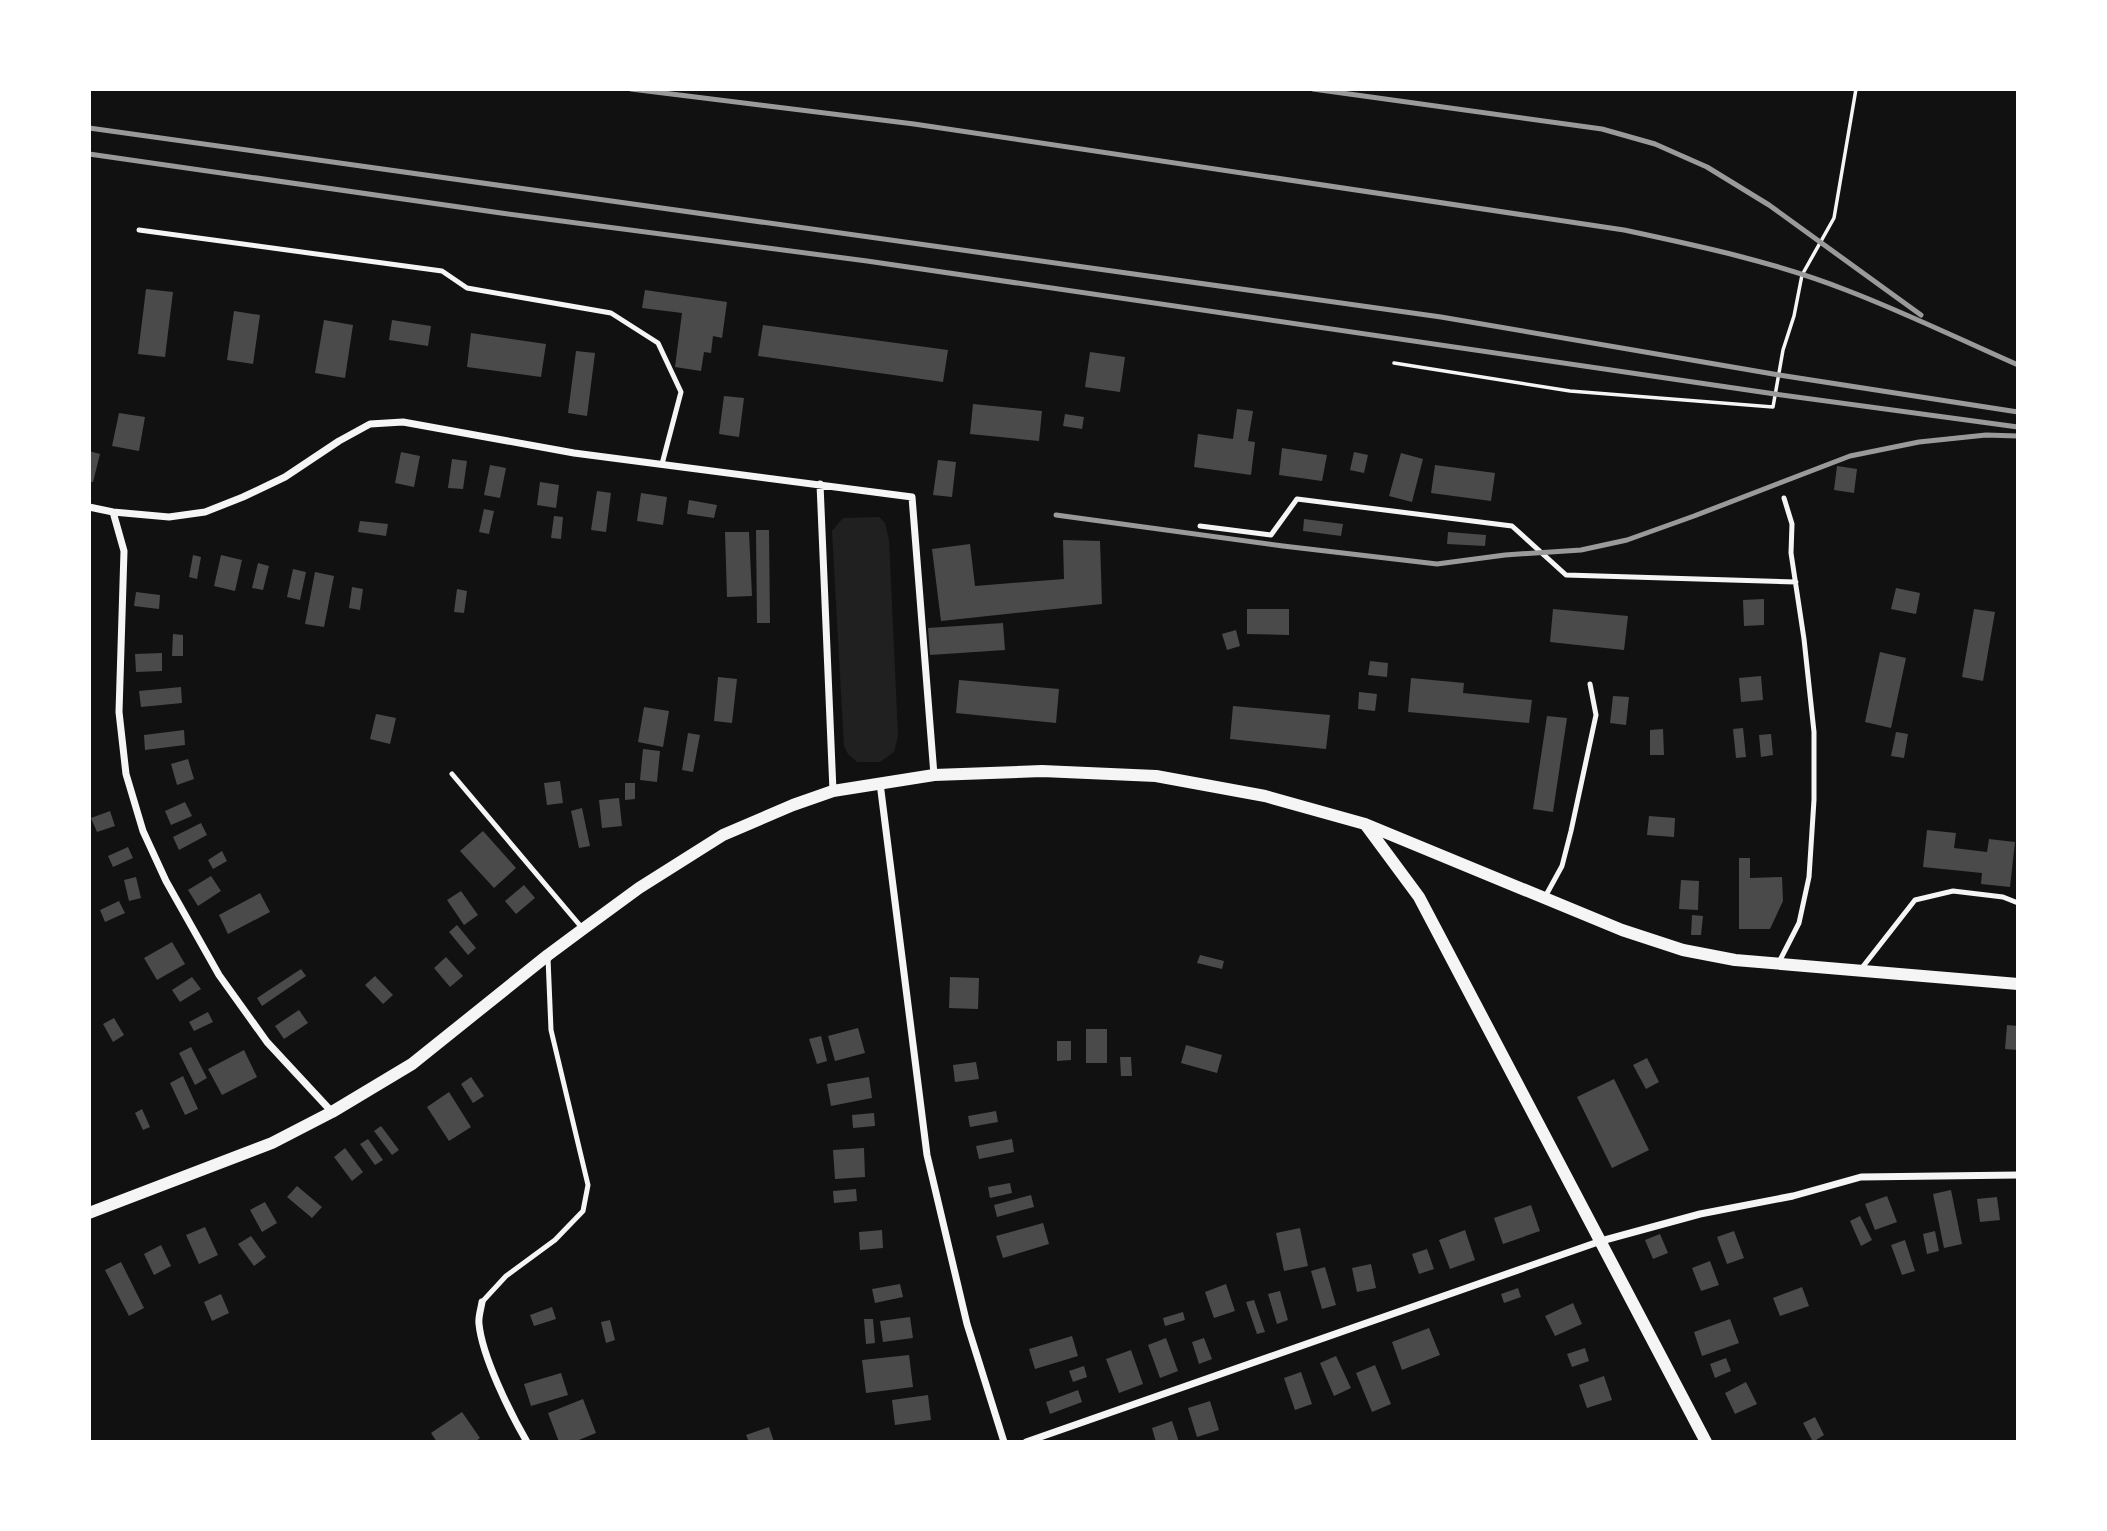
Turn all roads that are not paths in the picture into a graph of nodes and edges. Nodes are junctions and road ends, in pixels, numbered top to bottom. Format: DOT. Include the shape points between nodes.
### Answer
graph roads {
  1 [pos="139,230"];
  2 [pos="662,464"];
  3 [pos="820,484"];
  4 [pos="1784,498"];
  5 [pos="89,507"];
  6 [pos="113,512"];
  7 [pos="1200,526"];
  8 [pos="1796,582"];
  9 [pos="1590,684"];
  10 [pos="452,774"];
  11 [pos="934,775"];
  12 [pos="880,783"];
  13 [pos="833,791"];
  14 [pos="1365,824"];
  15 [pos="1545,897"];
  16 [pos="2018,903"];
  17 [pos="583,929"];
  18 [pos="548,955"];
  19 [pos="1778,964"];
  20 [pos="1860,971"];
  21 [pos="2018,984"];
  22 [pos="332,1112"];
  23 [pos="2018,1175"];
  24 [pos="89,1213"];
  25 [pos="1601,1241"];
  26 [pos="482,1302"];
  27 [pos="527,1442"];
  28 [pos="1004,1442"];
  29 [pos="1026,1442"];
  30 [pos="1706,1442"];
  1 -- 2 [label="lane" via="442,271 467,288 611,313 658,344 681,392"];
  2 -- 3 [label="street"];
  2 -- 6 [label="street" via="403,422 370,424 285,477 205,512 169,517"];
  3 -- 11 [label="street" via="912,497"];
  3 -- 13 [label="street"];
  4 -- 8 [label="lane" via="1792,524"];
  5 -- 6 [label="street"];
  6 -- 22 [label="street" via="124,551 119,712 126,774 143,831 219,975 267,1042"];
  7 -- 8 [label="lane" via="1271,535 1297,499 1512,526 1566,575"];
  8 -- 19 [label="lane" via="1814,732 1814,800 1810,877 1799,923"];
  9 -- 15 [label="lane" via="1596,715 1562,866"];
  10 -- 17 [label="lane"];
  11 -- 12 [label="street"];
  11 -- 14 [label="street" via="1042,771 1156,776 1265,796"];
  12 -- 13 [label="street"];
  12 -- 28 [label="street" via="927,1155 967,1324"];
  13 -- 17 [label="street" via="723,835"];
  14 -- 15 [label="street"];
  14 -- 25 [label="street" via="1419,897"];
  15 -- 19 [label="street" via="1683,950"];
  16 -- 20 [label="lane" via="1953,891 1915,900"];
  17 -- 18 [label="street"];
  18 -- 22 [label="street" via="412,1064"];
  18 -- 26 [label="lane" via="551,1030 588,1185 583,1212"];
  19 -- 20 [label="street"];
  20 -- 21 [label="street"];
  22 -- 24 [label="street" via="272,1143"];
  23 -- 25 [label="street" via="1861,1177"];
  25 -- 29 [label="street"];
  25 -- 30 [label="street"];
  26 -- 27 [label="street" via="478,1321 483,1346"];
}
